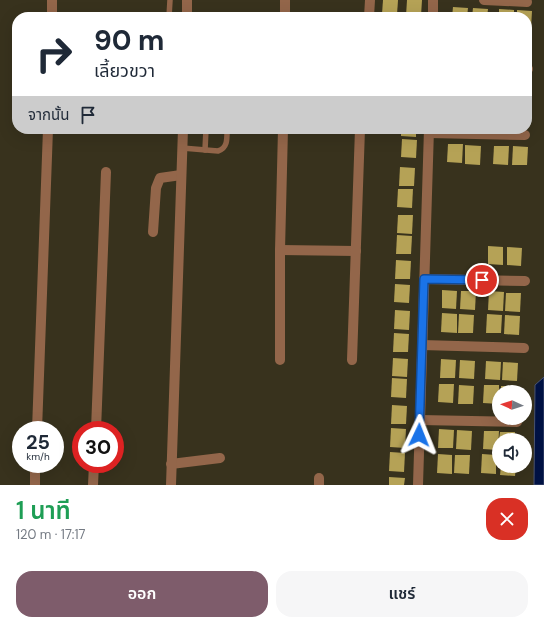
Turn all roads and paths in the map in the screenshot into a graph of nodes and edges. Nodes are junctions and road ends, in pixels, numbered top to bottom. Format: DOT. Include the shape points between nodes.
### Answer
graph roads {
  1 [pos="52,0"];
  2 [pos="170,0"];
  3 [pos="187,0"];
  4 [pos="285,0"];
  5 [pos="370,0"];
  6 [pos="433,0"];
  7 [pos="484,0"];
  8 [pos="527,2"];
  9 [pos="52,12"];
  10 [pos="169,12"];
  11 [pos="187,12"];
  12 [pos="285,12"];
  13 [pos="369,12"];
  14 [pos="433,12"];
  15 [pos="48,134"];
  16 [pos="183,134"];
  17 [pos="206,134"];
  18 [pos="227,134"];
  19 [pos="283,134"];
  20 [pos="360,134"];
  21 [pos="429,134"];
  22 [pos="500,134"];
  23 [pos="524,135"];
  24 [pos="182,148"];
  25 [pos="205,150"];
  26 [pos="106,172"];
  27 [pos="181,175"];
  28 [pos="153,232"];
  29 [pos="280,250"];
  30 [pos="356,251"];
  31 [pos="424,279"];
  32 [pos="525,281"];
  33 [pos="422,345"];
  34 [pos="524,348"];
  35 [pos="280,360"];
  36 [pos="352,360"];
  37 [pos="420,420"];
  38 [pos="37,421"];
  39 [pos="96,421"];
  40 [pos="492,421"];
  41 [pos="220,458"];
  42 [pos="172,464"];
  43 [pos="35,473"];
  44 [pos="94,473"];
  45 [pos="35,485"];
  46 [pos="93,485"];
  47 [pos="171,485"];
  48 [pos="418,485"];
  1 -- 9 [label="street"];
  2 -- 10 [label="lane"];
  3 -- 11 [label="street"];
  4 -- 12 [label="street"];
  5 -- 13 [label="street"];
  6 -- 14 [label="street"];
  7 -- 8 [label="street"];
  15 -- 38 [label="street"];
  16 -- 24 [label="street"];
  17 -- 25 [label="lane"];
  18 -- 25 [label="lane" via="226,146 223,149"];
  19 -- 29 [label="street"];
  20 -- 30 [label="street"];
  21 -- 31 [label="street"];
  22 -- 23 [label="street"];
  24 -- 25 [label="lane"];
  24 -- 27 [label="street"];
  26 -- 39 [label="street"];
  27 -- 28 [label="street" via="160,178 156,188"];
  27 -- 42 [label="street"];
  29 -- 30 [label="street"];
  29 -- 35 [label="street"];
  30 -- 36 [label="street"];
  31 -- 32 [label="street"];
  31 -- 33 [label="street"];
  33 -- 34 [label="street"];
  33 -- 37 [label="street"];
  37 -- 40 [label="street"];
  37 -- 48 [label="street"];
  41 -- 42 [label="street"];
  42 -- 47 [label="street"];
  43 -- 45 [label="street"];
  44 -- 46 [label="street"];
}
